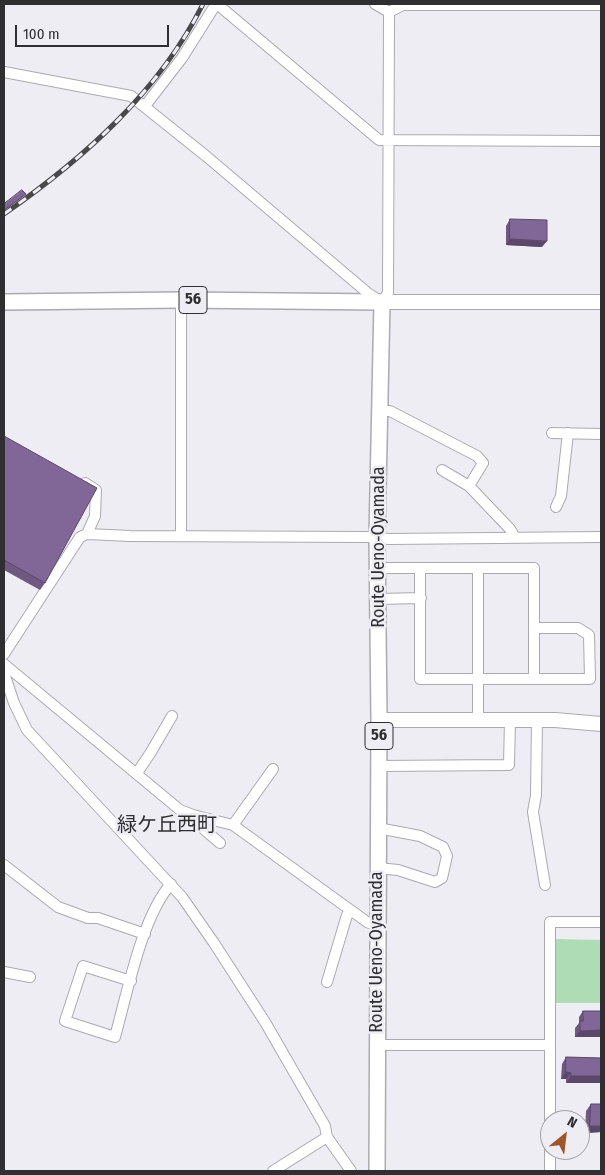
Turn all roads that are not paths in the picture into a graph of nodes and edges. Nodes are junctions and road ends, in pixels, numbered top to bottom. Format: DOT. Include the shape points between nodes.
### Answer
graph roads {
  1 [pos="217,4"];
  2 [pos="375,4"];
  3 [pos="601,5"];
  4 [pos="389,12"];
  5 [pos="4,72"];
  6 [pos="145,106"];
  7 [pos="388,141"];
  8 [pos="601,141"];
  9 [pos="181,300"];
  10 [pos="4,302"];
  11 [pos="382,302"];
  12 [pos="601,302"];
  13 [pos="381,411"];
  14 [pos="552,433"];
  15 [pos="568,433"];
  16 [pos="601,434"];
  17 [pos="442,470"];
  18 [pos="75,476"];
  19 [pos="469,486"];
  20 [pos="556,507"];
  21 [pos="87,534"];
  22 [pos="181,536"];
  23 [pos="601,536"];
  24 [pos="377,538"];
  25 [pos="515,538"];
  26 [pos="378,568"];
  27 [pos="420,568"];
  28 [pos="478,568"];
  29 [pos="421,598"];
  30 [pos="379,599"];
  31 [pos="534,628"];
  32 [pos="4,654"];
  33 [pos="4,664"];
  34 [pos="478,679"];
  35 [pos="534,679"];
  36 [pos="5,680"];
  37 [pos="172,716"];
  38 [pos="379,720"];
  39 [pos="478,720"];
  40 [pos="510,720"];
  41 [pos="537,720"];
  42 [pos="601,724"];
  43 [pos="378,766"];
  44 [pos="273,769"];
  45 [pos="137,773"];
  46 [pos="180,810"];
  47 [pos="233,824"];
  48 [pos="378,828"];
  49 [pos="220,843"];
  50 [pos="4,865"];
  51 [pos="378,868"];
  52 [pos="171,884"];
  53 [pos="545,885"];
  54 [pos="352,911"];
  55 [pos="601,922"];
  56 [pos="377,926"];
  57 [pos="145,934"];
  58 [pos="4,972"];
  59 [pos="30,977"];
  60 [pos="131,981"];
  61 [pos="327,982"];
  62 [pos="377,1045"];
  63 [pos="550,1045"];
  64 [pos="550,1110"];
  65 [pos="326,1137"];
  66 [pos="274,1171"];
  67 [pos="351,1171"];
  68 [pos="377,1171"];
  1 -- 6 [label="street" via="182,58"];
  1 -- 7 [label="street" via="379,140"];
  2 -- 4 [label="street"];
  3 -- 4 [label="street" via="403,5"];
  4 -- 7 [label="street"];
  5 -- 6 [label="street" via="122,93"];
  6 -- 11 [label="street"];
  7 -- 8 [label="street"];
  7 -- 11 [label="street" via="388,294"];
  9 -- 10 [label="main road, 56"];
  9 -- 11 [label="main road, 56"];
  9 -- 22 [label="street"];
  11 -- 12 [label="street"];
  11 -- 13 [label="main road, Route Ueno-Oyamada / 56"];
  13 -- 19 [label="street" via="390,410 477,456 483,463"];
  13 -- 24 [label="main road, Route Ueno-Oyamada / 56"];
  14 -- 15 [label="street"];
  15 -- 16 [label="street"];
  15 -- 20 [label="street" via="561,496"];
  17 -- 19 [label="street"];
  18 -- 21 [label="street" via="96,490 95,516"];
  19 -- 25 [label="street"];
  21 -- 22 [label="street"];
  21 -- 32 [label="street" via="80,537"];
  22 -- 24 [label="street"];
  23 -- 25 [label="street"];
  24 -- 25 [label="street"];
  24 -- 26 [label="main road, Route Ueno-Oyamada / 56"];
  26 -- 27 [label="street"];
  26 -- 30 [label="main road, Route Ueno-Oyamada / 56"];
  27 -- 28 [label="street"];
  27 -- 29 [label="street"];
  28 -- 31 [label="street" via="534,568"];
  28 -- 34 [label="street"];
  29 -- 30 [label="street"];
  29 -- 34 [label="street" via="420,679"];
  30 -- 38 [label="main road, Route Ueno-Oyamada / 56"];
  31 -- 35 [label="street"];
  31 -- 35 [label="street" via="578,628 590,635 590,679"];
  33 -- 45 [label="street"];
  34 -- 35 [label="street"];
  34 -- 39 [label="street"];
  36 -- 52 [label="street" via="27,730"];
  37 -- 45 [label="street"];
  38 -- 39 [label="street"];
  38 -- 43 [label="main road, Route Ueno-Oyamada / 56"];
  39 -- 40 [label="street"];
  40 -- 41 [label="street"];
  40 -- 43 [label="street" via="509,765"];
  41 -- 42 [label="street"];
  41 -- 53 [label="street" via="533,812"];
  43 -- 48 [label="main road, Route Ueno-Oyamada / 56"];
  44 -- 47 [label="street"];
  45 -- 46 [label="street"];
  46 -- 47 [label="street"];
  46 -- 49 [label="street"];
  47 -- 54 [label="street"];
  48 -- 51 [label="main road, Route Ueno-Oyamada / 56"];
  48 -- 51 [label="street" via="420,836 443,846 447,856 442,878 435,882 398,870"];
  50 -- 57 [label="street" via="67,911"];
  51 -- 56 [label="main road, Route Ueno-Oyamada / 56"];
  52 -- 57 [label="street" via="161,895"];
  52 -- 65 [label="street" via="265,1022 325,1126"];
  54 -- 56 [label="street"];
  54 -- 61 [label="street"];
  55 -- 63 [label="street" via="550,922"];
  56 -- 62 [label="main road, Route Ueno-Oyamada / 56"];
  57 -- 60 [label="street"];
  58 -- 59 [label="street"];
  60 -- 60 [label="street" via="116,1037 65,1021 83,966"];
  62 -- 63 [label="street"];
  62 -- 68 [label="main road, Route Ueno-Oyamada / 56"];
  63 -- 64 [label="street"];
  65 -- 66 [label="street"];
  65 -- 67 [label="street"];
}
